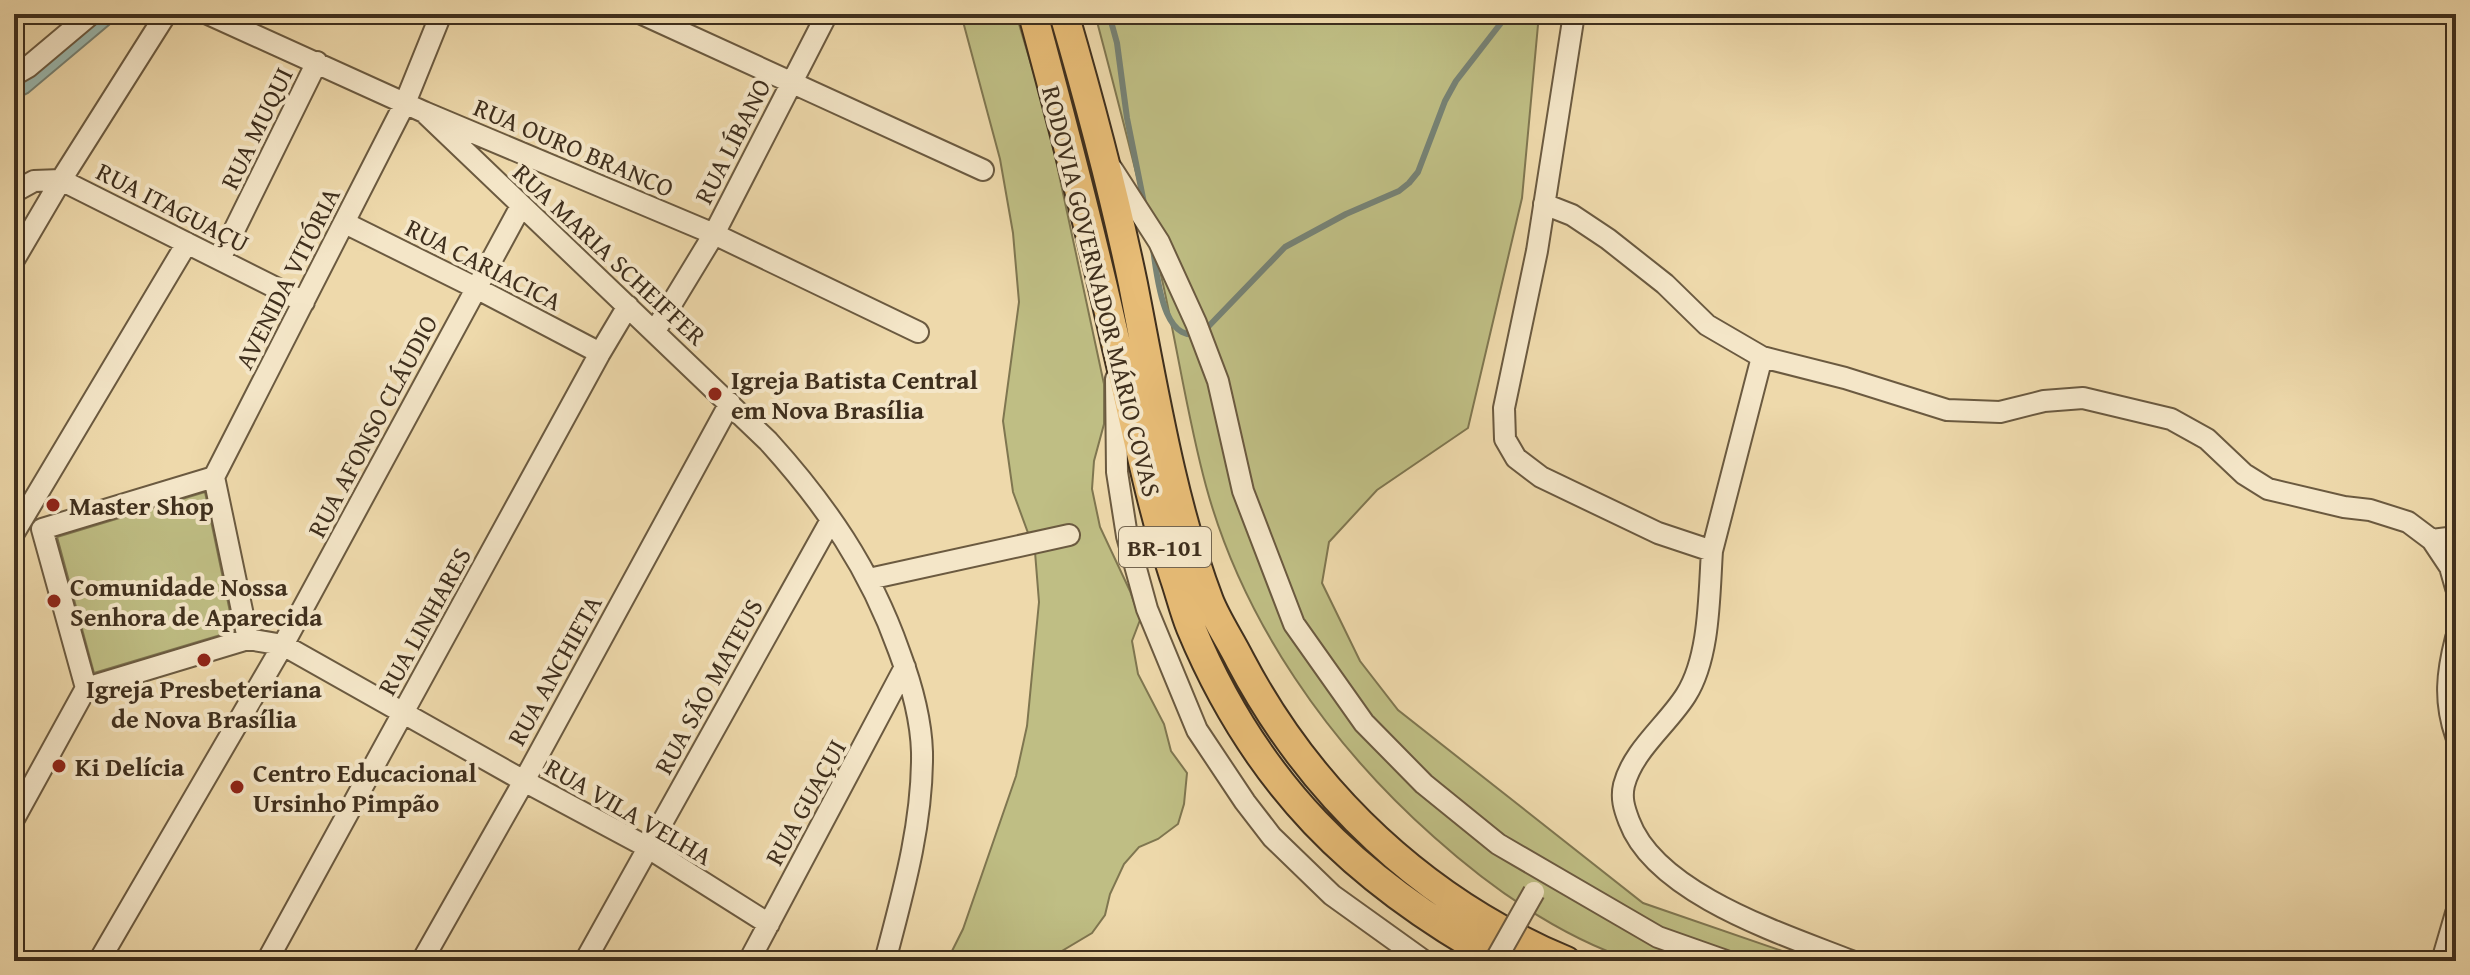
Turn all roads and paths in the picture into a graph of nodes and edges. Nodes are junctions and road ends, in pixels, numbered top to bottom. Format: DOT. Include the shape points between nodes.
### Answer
graph roads {
  1 [pos="91,14"];
  2 [pos="166,14"];
  3 [pos="208,14"];
  4 [pos="441,14"];
  5 [pos="642,14"];
  6 [pos="827,14"];
  7 [pos="1033,14"];
  8 [pos="1064,14"];
  9 [pos="1574,14"];
  10 [pos="317,62"];
  11 [pos="14,75"];
  12 [pos="791,84"];
  13 [pos="405,103"];
  14 [pos="424,112"];
  15 [pos="1102,153"];
  16 [pos="983,170"];
  17 [pos="61,180"];
  18 [pos="14,192"];
  19 [pos="1544,204"];
  20 [pos="521,206"];
  21 [pos="345,223"];
  22 [pos="714,234"];
  23 [pos="187,243"];
  24 [pos="220,259"];
  25 [pos="14,260"];
  26 [pos="476,288"];
  27 [pos="304,302"];
  28 [pos="628,306"];
  29 [pos="655,331"];
  30 [pos="918,332"];
  31 [pos="1115,339"];
  32 [pos="600,353"];
  33 [pos="1762,357"];
  34 [pos="730,403"];
  35 [pos="214,477"];
  36 [pos="831,520"];
  37 [pos="17,521"];
  38 [pos="42,529"];
  39 [pos="1069,535"];
  40 [pos="2456,537"];
  41 [pos="2432,540"];
  42 [pos="1712,551"];
  43 [pos="869,579"];
  44 [pos="2456,588"];
  45 [pos="2456,638"];
  46 [pos="248,639"];
  47 [pos="283,645"];
  48 [pos="905,667"];
  49 [pos="86,688"];
  50 [pos="403,712"];
  51 [pos="2456,736"];
  52 [pos="524,781"];
  53 [pos="14,819"];
  54 [pos="647,847"];
  55 [pos="1545,873"];
  56 [pos="2456,913"];
  57 [pos="769,924"];
  58 [pos="99,961"];
  59 [pos="267,961"];
  60 [pos="422,961"];
  61 [pos="585,961"];
  62 [pos="749,961"];
  63 [pos="885,961"];
  64 [pos="1424,961"];
  65 [pos="1498,961"];
  66 [pos="1566,961"];
  67 [pos="1726,961"];
  68 [pos="1851,961"];
  69 [pos="2442,961"];
  1 -- 11 [label="street"];
  2 -- 17 [label="street"];
  3 -- 10 [label="street, RUA OURO BRANCO"];
  4 -- 13 [label="street, AVENIDA VITÓRIA"];
  5 -- 12 [label="street"];
  6 -- 12 [label="street, RUA LÍBANO"];
  7 -- 31 [label="highway, RODOVIA GOVERNADOR MÁRIO COVAS / BR-101"];
  8 -- 15 [label="highway, RODOVIA GOVERNADOR MÁRIO COVAS / BR-101"];
  9 -- 19 [label="street"];
  10 -- 13 [label="street, RUA OURO BRANCO"];
  10 -- 24 [label="street, RUA MUQUI"];
  12 -- 16 [label="street"];
  12 -- 22 [label="street, RUA LÍBANO"];
  13 -- 14 [label="street, RUA OURO BRANCO"];
  13 -- 21 [label="street, AVENIDA VITÓRIA"];
  14 -- 20 [label="street, RUA MARIA SCHEIFFER"];
  14 -- 22 [label="street, RUA OURO BRANCO"];
  15 -- 55 [label="street, RODOVIA GOVERNADOR MÁRIO COVAS" via="1159,242 1196,323 1218,381 1243,491 1294,624 1364,723 1424,784 1498,844"];
  15 -- 66 [label="highway, RODOVIA GOVERNADOR MÁRIO COVAS / BR-101" via="1188,533 1210,603 1258,694 1325,787 1387,850 1474,914"];
  17 -- 18 [label="street" via="34,181"];
  17 -- 23 [label="street, RUA ITAGUAÇU"];
  17 -- 25 [label="street"];
  19 -- 33 [label="street" via="1608,239 1707,325"];
  19 -- 42 [label="street" via="1504,408 1505,439 1516,458 1541,477 1658,533"];
  20 -- 26 [label="street, RUA AFONSO CLÁUDIO"];
  20 -- 28 [label="street, RUA MARIA SCHEIFFER"];
  21 -- 26 [label="street, RUA CARIACICA"];
  21 -- 27 [label="street, AVENIDA VITÓRIA"];
  22 -- 29 [label="street, RUA LÍBANO"];
  22 -- 30 [label="street, RUA OURO BRANCO"];
  23 -- 24 [label="street, RUA ITAGUAÇU"];
  23 -- 37 [label="street"];
  24 -- 27 [label="street, RUA ITAGUAÇU"];
  26 -- 32 [label="street, RUA CARIACICA"];
  26 -- 47 [label="street, RUA AFONSO CLÁUDIO"];
  27 -- 35 [label="street, AVENIDA VITÓRIA"];
  28 -- 29 [label="street, RUA MARIA SCHEIFFER"];
  28 -- 32 [label="street, RUA LINHARES"];
  29 -- 34 [label="street, RUA MARIA SCHEIFFER"];
  31 -- 64 [label="street" via="1117,472 1127,536 1147,609 1197,730 1272,837 1332,895"];
  31 -- 65 [label="highway, RODOVIA GOVERNADOR MÁRIO COVAS / BR-101" via="1159,527 1190,626 1246,734 1306,815 1340,848 1408,905"];
  32 -- 50 [label="street, RUA LINHARES"];
  33 -- 41 [label="street" via="1947,410 2000,412 2083,398 2171,419 2207,439 2268,489 2370,510 2408,522"];
  33 -- 42 [label="street"];
  34 -- 36 [label="street, RUA MARIA SCHEIFFER" via="805,482"];
  34 -- 52 [label="street, RUA ANCHIETA"];
  35 -- 38 [label="street"];
  35 -- 46 [label="street"];
  36 -- 43 [label="street, RUA MARIA SCHEIFFER"];
  36 -- 54 [label="street, RUA SÃO MATEUS"];
  37 -- 38 [label="street"];
  38 -- 49 [label="street"];
  39 -- 43 [label="street"];
  40 -- 41 [label="street"];
  41 -- 44 [label="street" via="2450,567"];
  42 -- 68 [label="street" via="1699,668 1688,693 1632,767 1622,802 1633,831 1657,862 1697,894"];
  43 -- 48 [label="street, RUA MARIA SCHEIFFER"];
  45 -- 51 [label="street" via="2446,690"];
  46 -- 47 [label="street, RUA VILA VELHA"];
  46 -- 49 [label="street"];
  47 -- 50 [label="street, RUA VILA VELHA"];
  47 -- 58 [label="street, RUA AFONSO CLÁUDIO"];
  48 -- 57 [label="street, RUA GUAÇUI"];
  48 -- 63 [label="street, RUA MARIA SCHEIFFER" via="922,751 917,826"];
  49 -- 53 [label="street"];
  50 -- 52 [label="street, RUA VILA VELHA"];
  50 -- 59 [label="street, RUA LINHARES"];
  52 -- 54 [label="street, RUA VILA VELHA"];
  52 -- 60 [label="street, RUA ANCHIETA"];
  54 -- 57 [label="street, RUA VILA VELHA"];
  54 -- 61 [label="street, RUA SÃO MATEUS"];
  55 -- 65 [label="street, bridge"];
  55 -- 67 [label="street, RODOVIA GOVERNADOR MÁRIO COVAS" via="1658,937"];
  56 -- 69 [label="street"];
  57 -- 62 [label="street, RUA GUAÇUI"];
}
